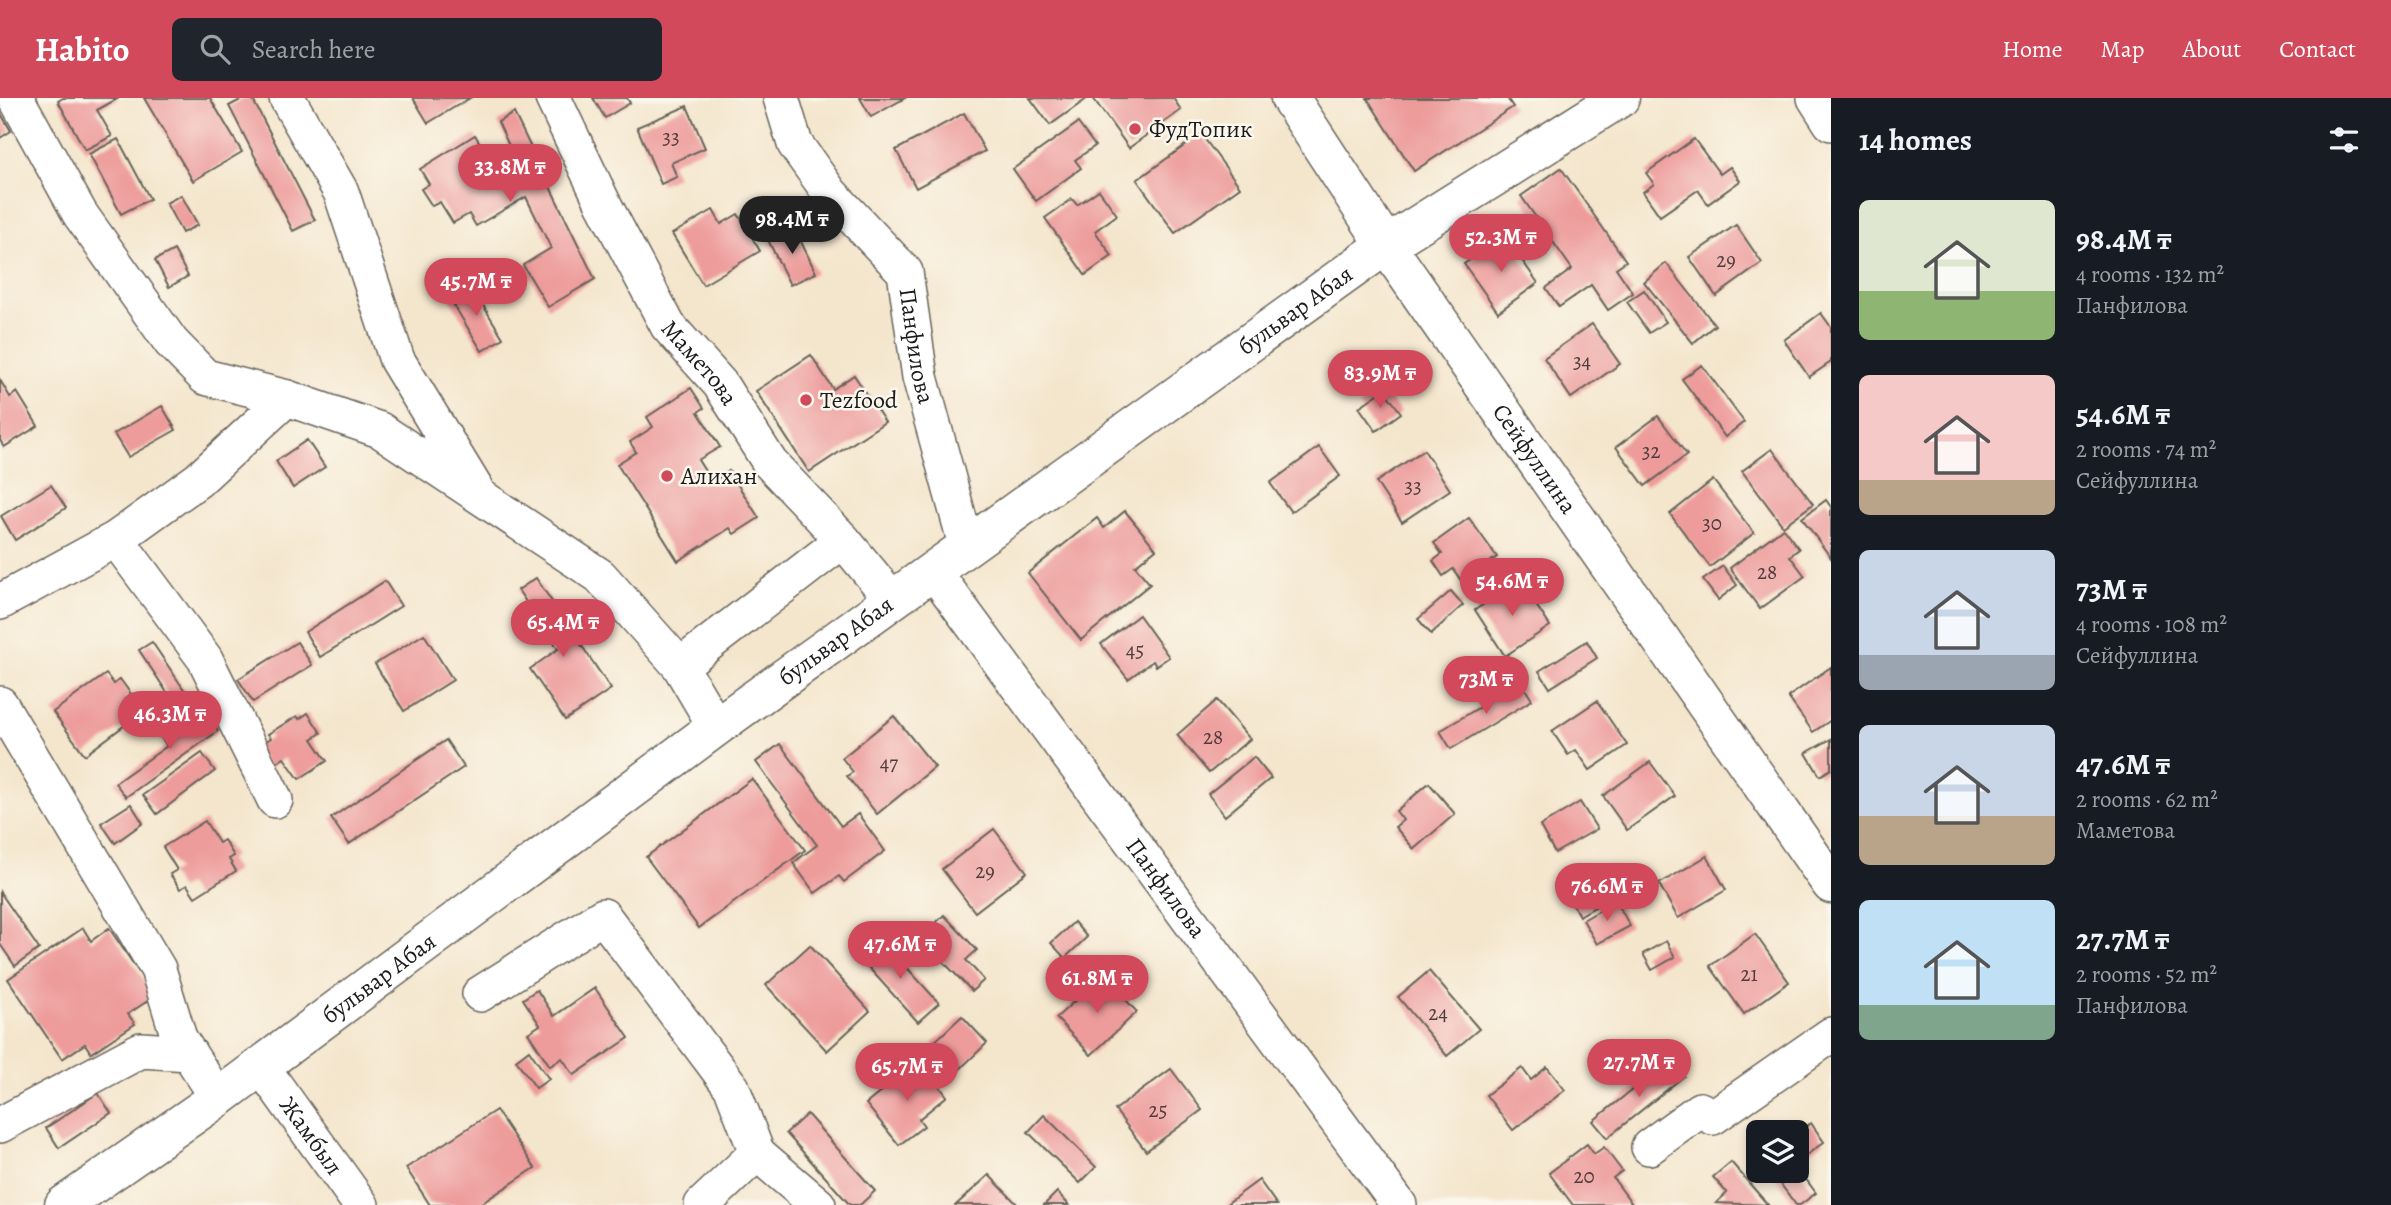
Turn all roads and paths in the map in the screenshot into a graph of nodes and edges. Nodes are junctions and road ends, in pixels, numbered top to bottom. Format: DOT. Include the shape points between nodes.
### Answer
graph roads {
  1 [pos="16,98"];
  2 [pos="287,98"];
  3 [pos="553,98"];
  4 [pos="781,98"];
  5 [pos="1290,98"];
  6 [pos="1620,98"];
  7 [pos="1815,98"];
  8 [pos="1831,123"];
  9 [pos="1386,245"];
  10 [pos="288,398"];
  11 [pos="480,498"];
  12 [pos="117,539"];
  13 [pos="843,540"];
  14 [pos="967,548"];
  15 [pos="933,572"];
  16 [pos="893,600"];
  17 [pos="0,602"];
  18 [pos="680,666"];
  19 [pos="0,704"];
  20 [pos="716,727"];
  21 [pos="275,800"];
  22 [pos="1831,884"];
  23 [pos="480,994"];
  24 [pos="1831,1035"];
  25 [pos="189,1053"];
  26 [pos="261,1066"];
  27 [pos="218,1098"];
  28 [pos="0,1125"];
  29 [pos="1649,1147"];
  30 [pos="757,1153"];
  31 [pos="64,1205"];
  32 [pos="361,1205"];
  33 [pos="702,1205"];
  34 [pos="818,1205"];
  35 [pos="1399,1205"];
  1 -- 10 [label="street" via="80,214 171,342 205,377"];
  2 -- 11 [label="street" via="341,192 397,360"];
  3 -- 13 [label="street, Маметова" via="668,326 720,384 770,463"];
  4 -- 14 [label="street, Панфилова" via="796,144 830,193 905,272 920,377"];
  5 -- 9 [label="main road, Сейфуллина"];
  6 -- 9 [label="main road, бульвар Абая"];
  7 -- 8 [label="street"];
  9 -- 14 [label="main road, бульвар Абая"];
  9 -- 22 [label="main road, Сейфуллина"];
  10 -- 11 [label="street" via="380,429"];
  10 -- 12 [label="street" via="198,480"];
  11 -- 18 [label="street" via="600,576"];
  12 -- 17 [label="street"];
  12 -- 21 [label="street" via="205,659"];
  13 -- 16 [label="street, Маметова"];
  13 -- 18 [label="street"];
  14 -- 15 [label="main road, бульвар Абая"];
  15 -- 16 [label="main road, бульвар Абая"];
  15 -- 35 [label="street, Панфилова"];
  16 -- 20 [label="main road, бульвар Абая"];
  18 -- 20 [label="street"];
  19 -- 25 [label="street" via="158,969 179,1038"];
  20 -- 26 [label="main road, бульвар Абая"];
  23 -- 30 [label="street" via="603,916 732,1088"];
  24 -- 29 [label="street" via="1721,1128 1700,1110"];
  25 -- 27 [label="street"];
  25 -- 28 [label="street" via="141,1049"];
  26 -- 27 [label="main road, бульвар Абая"];
  26 -- 32 [label="street, Жамбыл"];
  27 -- 31 [label="main road, бульвар Абая"];
  30 -- 33 [label="street"];
  30 -- 34 [label="street"];
}
